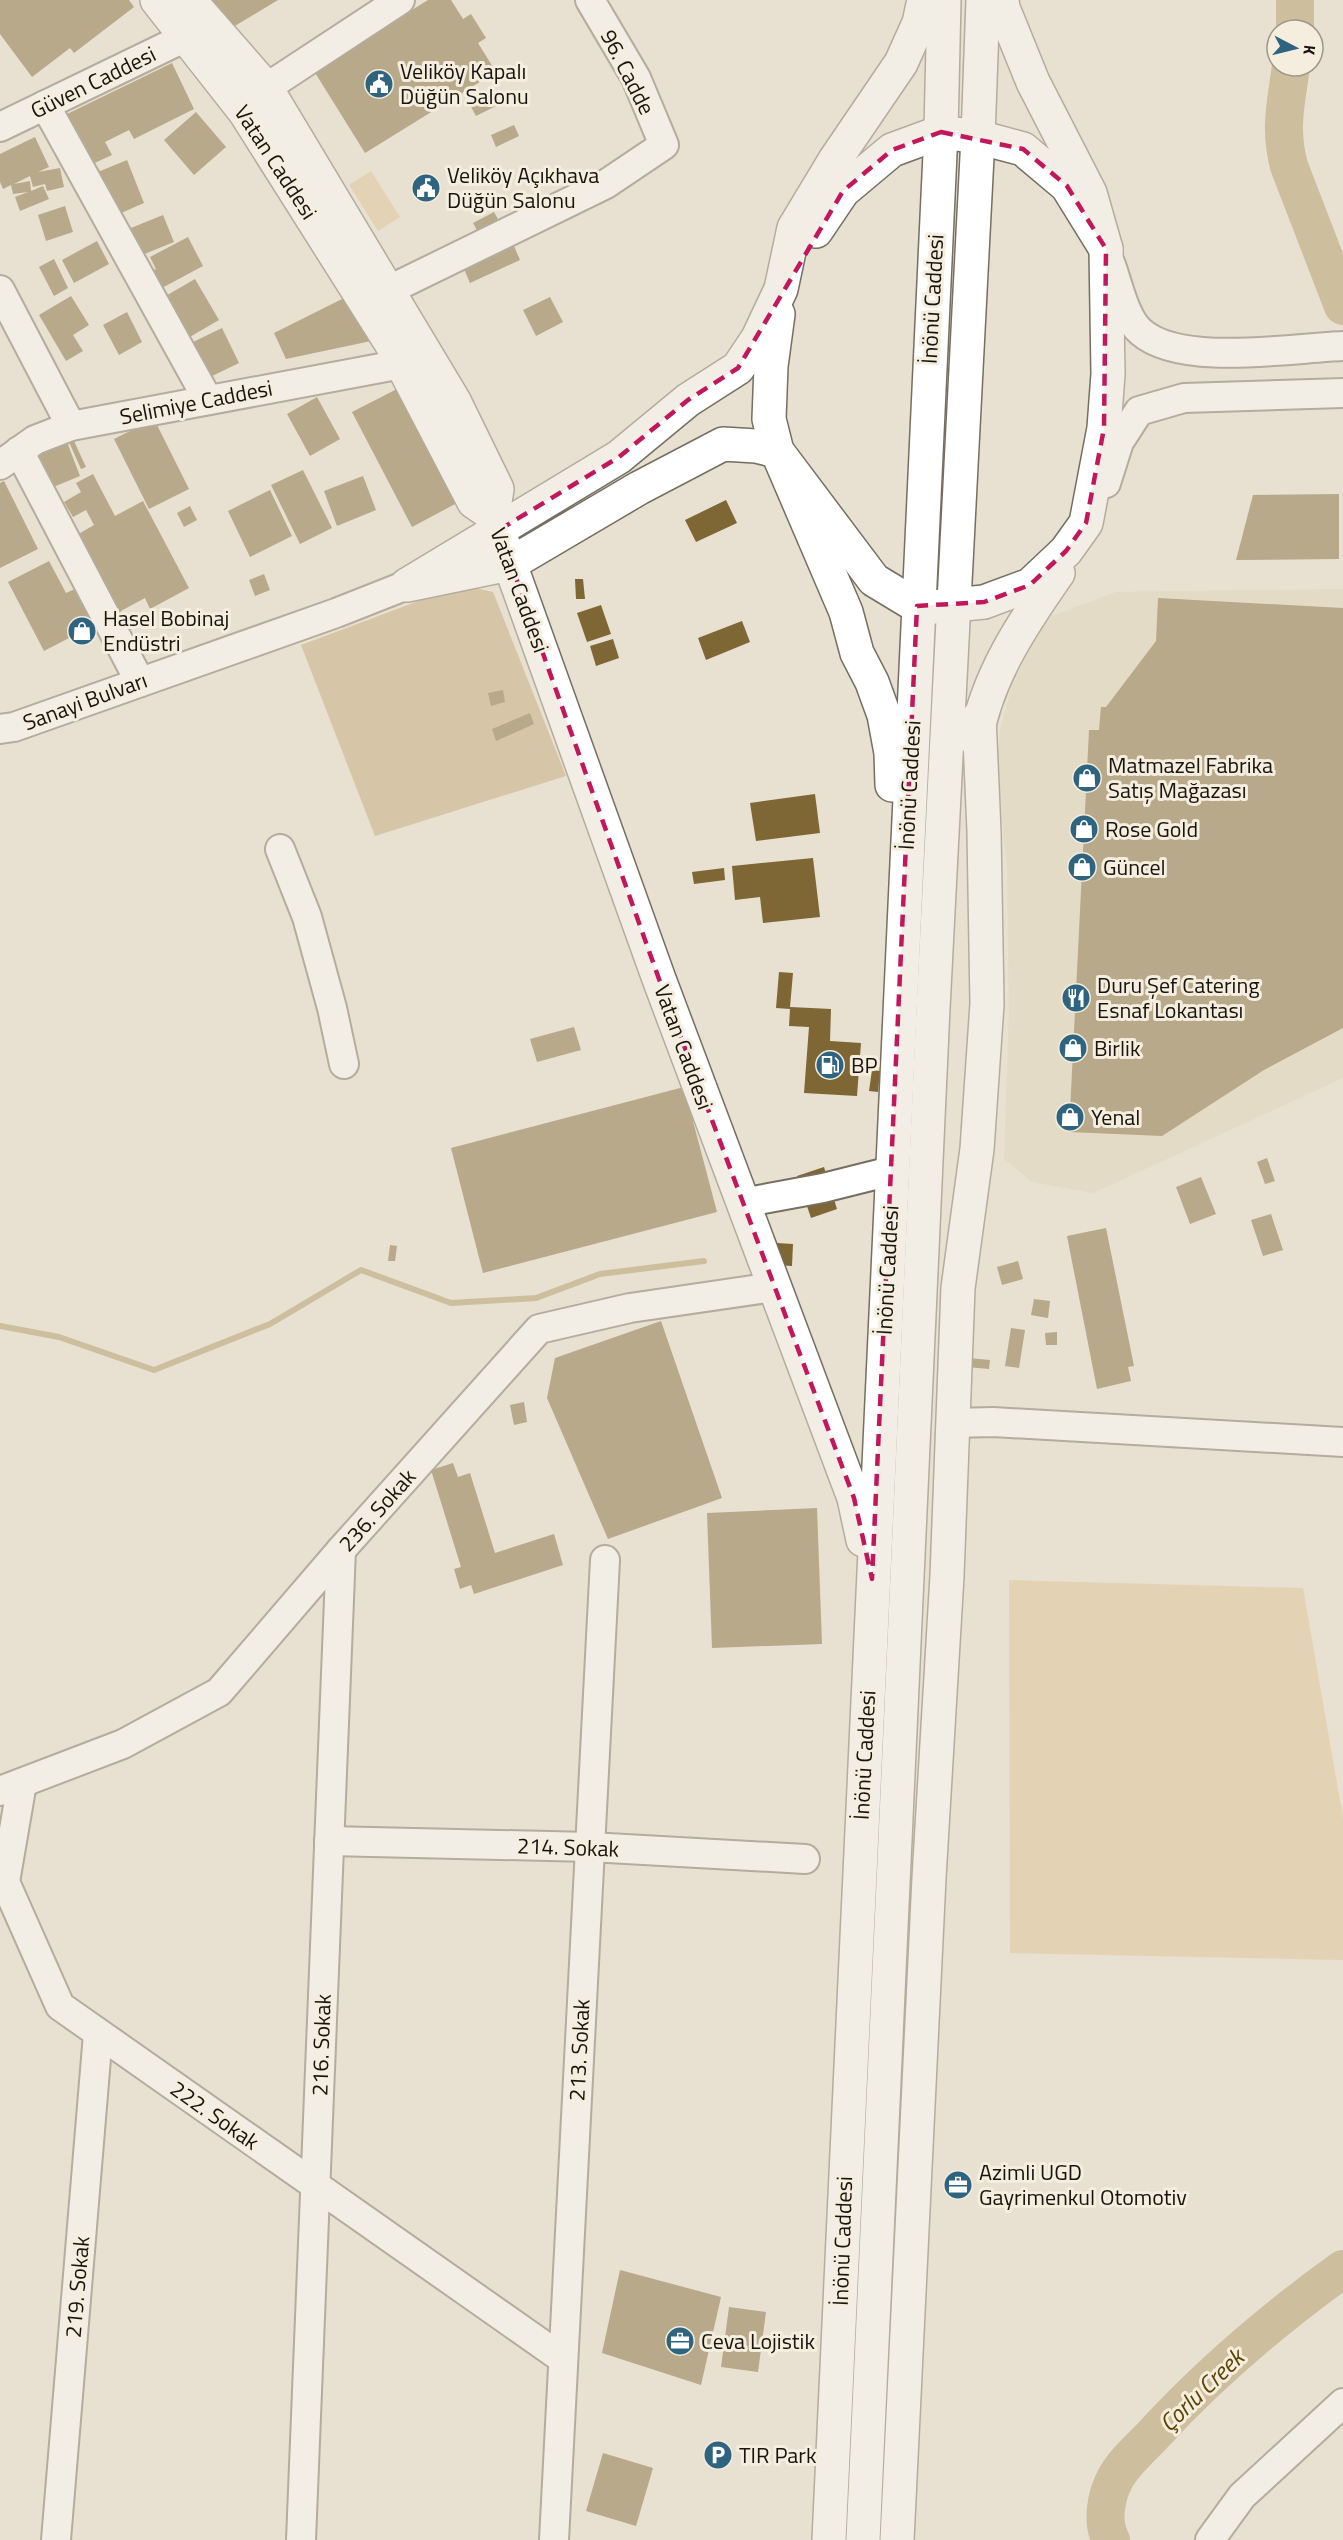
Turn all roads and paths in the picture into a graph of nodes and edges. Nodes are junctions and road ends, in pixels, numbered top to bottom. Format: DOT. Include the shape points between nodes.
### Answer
graph roads {
  1 [pos="157,0"];
  2 [pos="189,0"];
  3 [pos="400,0"];
  4 [pos="590,0"];
  5 [pos="924,0"];
  6 [pos="944,0"];
  7 [pos="983,0"];
  8 [pos="1002,0"];
  9 [pos="186,37"];
  10 [pos="266,87"];
  11 [pos="45,105"];
  12 [pos="0,127"];
  13 [pos="940,132"];
  14 [pos="978,137"];
  15 [pos="1106,249"];
  16 [pos="781,289"];
  17 [pos="0,290"];
  18 [pos="389,290"];
  19 [pos="1343,346"];
  20 [pos="402,364"];
  21 [pos="1330,393"];
  22 [pos="208,400"];
  23 [pos="71,426"];
  24 [pos="777,451"];
  25 [pos="10,458"];
  26 [pos="496,522"];
  27 [pos="1086,523"];
  28 [pos="510,564"];
  29 [pos="407,585"];
  30 [pos="953,605"];
  31 [pos="917,606"];
  32 [pos="140,681"];
  33 [pos="979,717"];
  34 [pos="0,729"];
  35 [pos="280,849"];
  36 [pos="899,1007"];
  37 [pos="933,1008"];
  38 [pos="344,1064"];
  39 [pos="891,1171"];
  40 [pos="742,1203"];
  41 [pos="774,1287"];
  42 [pos="953,1423"];
  43 [pos="1343,1442"];
  44 [pos="341,1550"];
  45 [pos="605,1560"];
  46 [pos="872,1579"];
  47 [pos="11,1787"];
  48 [pos="330,1841"];
  49 [pos="590,1847"];
  50 [pos="806,1859"];
  51 [pos="98,2034"];
  52 [pos="316,2185"];
  53 [pos="563,2359"];
  54 [pos="1343,2403"];
  55 [pos="56,2540"];
  56 [pos="301,2540"];
  57 [pos="554,2540"];
  58 [pos="829,2540"];
  59 [pos="863,2540"];
  60 [pos="897,2540"];
  61 [pos="1210,2540"];
  1 -- 9 [label="main road, Vatan Caddesi"];
  2 -- 10 [label="main road, Vatan Caddesi"];
  3 -- 10 [label="street"];
  4 -- 18 [label="street, 96. Cadde" via="636,78 664,145 606,184"];
  5 -- 16 [label="main road" via="919,23 901,63 794,228"];
  6 -- 13 [label="main road, İnönü Caddesi"];
  7 -- 14 [label="main road"];
  8 -- 15 [label="main road" via="1034,82 1090,193"];
  9 -- 11 [label="street, Güven Caddesi"];
  9 -- 20 [label="main road, Vatan Caddesi" via="245,112"];
  10 -- 18 [label="main road, Vatan Caddesi"];
  11 -- 12 [label="street, Güven Caddesi"];
  11 -- 22 [label="street"];
  13 -- 14 [label="main road"];
  13 -- 16 [label="main road" via="892,150 843,191"];
  13 -- 31 [label="main road, İnönü Caddesi"];
  14 -- 15 [label="main road" via="1023,149 1067,186"];
  14 -- 30 [label="main road"];
  15 -- 19 [label="street" via="1126,310 1140,332 1177,350"];
  15 -- 27 [label="main road" via="1106,407"];
  16 -- 24 [label="main road" via="769,419"];
  16 -- 26 [label="main road" via="758,338 738,368 688,400 619,457"];
  17 -- 23 [label="street"];
  18 -- 26 [label="main road, Vatan Caddesi" via="454,401 497,489"];
  20 -- 22 [label="street, Selimiye Caddesi"];
  20 -- 26 [label="main road, Vatan Caddesi" via="474,502"];
  21 -- 27 [label="street" via="1184,398 1139,411 1119,442 1107,480"];
  22 -- 23 [label="street, Selimiye Caddesi"];
  23 -- 25 [label="street, Selimiye Caddesi" via="35,440"];
  24 -- 28 [label="main road" via="723,444"];
  24 -- 31 [label="main road" via="874,580"];
  24 -- 36 [label="main road" via="846,612 857,653 884,715 891,753"];
  25 -- 32 [label="street"];
  26 -- 28 [label="main road, Vatan Caddesi"];
  26 -- 29 [label="main road"];
  27 -- 30 [label="main road" via="1066,551 1030,585 984,602"];
  27 -- 33 [label="main road" via="1015,635"];
  28 -- 29 [label="main road"];
  28 -- 40 [label="main road, Vatan Caddesi"];
  29 -- 32 [label="street, Sanayi Bulvarı"];
  30 -- 31 [label="main road"];
  30 -- 37 [label="main road"];
  31 -- 36 [label="main road, İnönü Caddesi"];
  32 -- 34 [label="street, Sanayi Bulvarı"];
  33 -- 37 [label="main road"];
  33 -- 42 [label="main road" via="987,1004 977,1149 958,1288"];
  35 -- 38 [label="street" via="307,917"];
  36 -- 39 [label="main road, İnönü Caddesi"];
  37 -- 59 [label="main road"];
  39 -- 40 [label="street"];
  39 -- 46 [label="main road, İnönü Caddesi"];
  40 -- 41 [label="main road, Vatan Caddesi"];
  41 -- 44 [label="street, 236. Sokak" via="630,1308 539,1329"];
  41 -- 46 [label="main road, Vatan Caddesi" via="854,1498"];
  42 -- 43 [label="street"];
  42 -- 60 [label="main road"];
  44 -- 47 [label="street, 236. Sokak" via="219,1692 123,1744"];
  44 -- 48 [label="street, 216. Sokak"];
  45 -- 49 [label="street, 213. Sokak"];
  46 -- 58 [label="main road, İnönü Caddesi"];
  47 -- 51 [label="street, 222. Sokak" via="5,1882 60,2006"];
  48 -- 49 [label="street, 214. Sokak"];
  48 -- 52 [label="street, 216. Sokak"];
  49 -- 50 [label="street, 214. Sokak"];
  49 -- 53 [label="street, 213. Sokak"];
  51 -- 52 [label="street, 222. Sokak"];
  51 -- 55 [label="street, 219. Sokak"];
  52 -- 53 [label="street, 222. Sokak"];
  52 -- 56 [label="street, 216. Sokak"];
  53 -- 57 [label="street, 213. Sokak"];
  54 -- 61 [label="street" via="1242,2496"];
}
